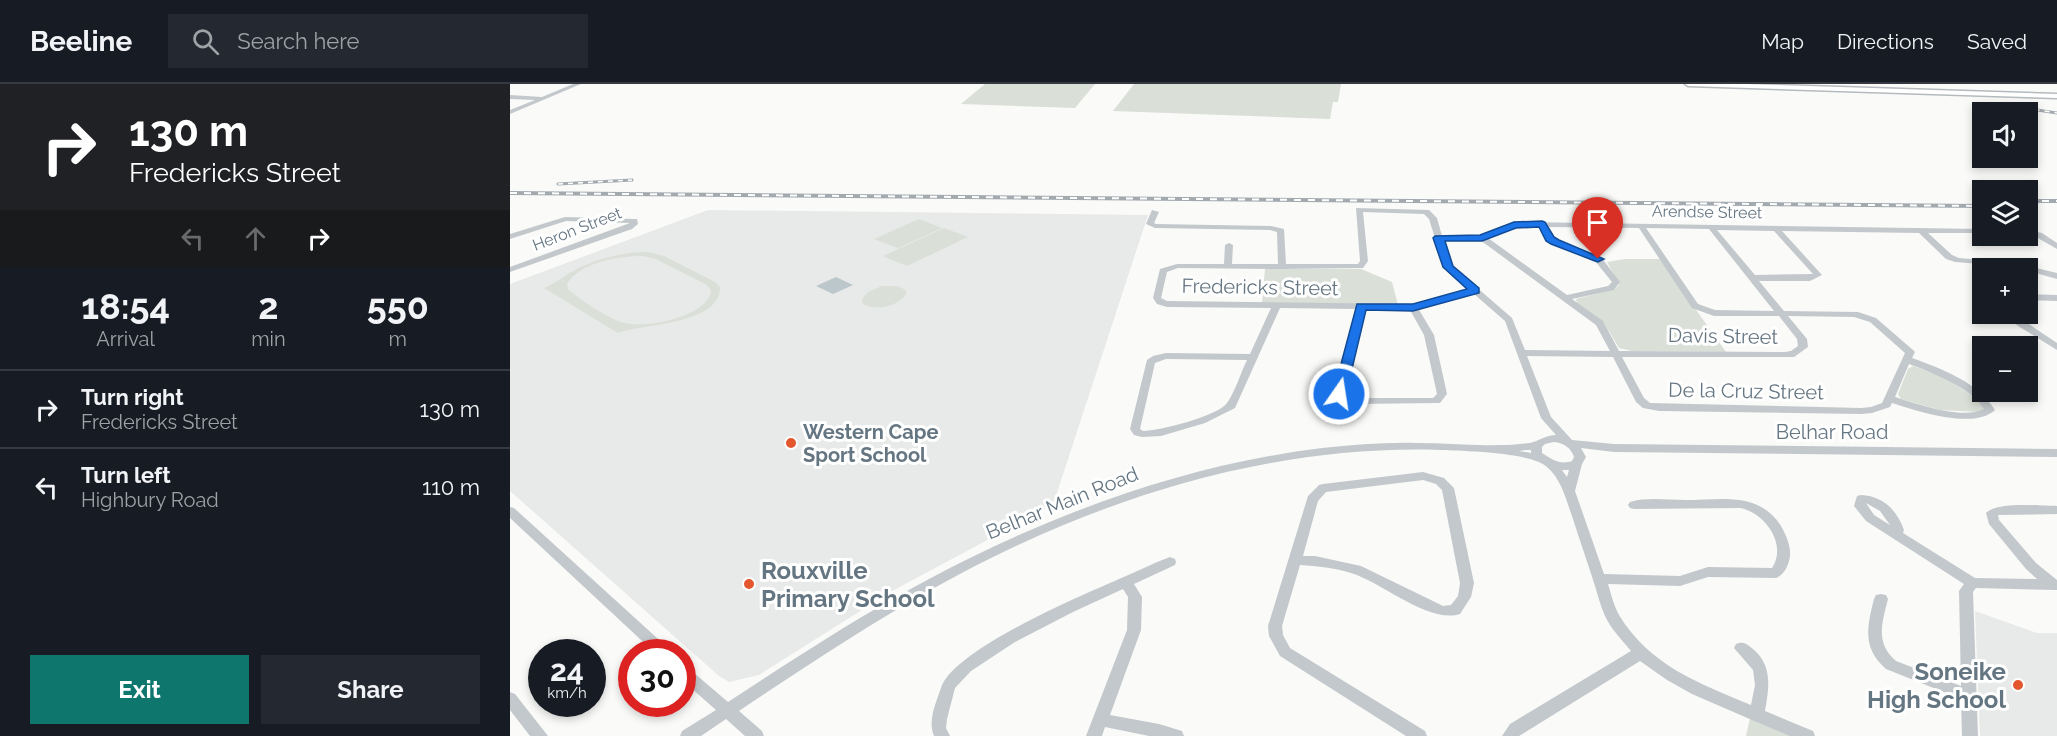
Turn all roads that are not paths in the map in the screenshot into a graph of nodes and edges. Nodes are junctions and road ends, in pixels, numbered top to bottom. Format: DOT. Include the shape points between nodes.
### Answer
graph roads {
  1 [pos="578,84"];
  2 [pos="1688,84"];
  3 [pos="1695,84"];
  4 [pos="1707,84"];
  5 [pos="1838,84"];
  6 [pos="1880,85"];
  7 [pos="2057,90"];
  8 [pos="2057,96"];
  9 [pos="510,98"];
  10 [pos="543,99"];
  11 [pos="510,112"];
  12 [pos="1155,212"];
  13 [pos="1542,224"];
  14 [pos="1641,226"];
  15 [pos="1710,227"];
  16 [pos="1776,229"];
  17 [pos="1921,230"];
  18 [pos="1972,231"];
  19 [pos="2038,235"];
  20 [pos="510,237"];
  21 [pos="1438,238"];
  22 [pos="1482,238"];
  23 [pos="1229,245"];
  24 [pos="2057,247"];
  25 [pos="510,258"];
  26 [pos="523,266"];
  27 [pos="1228,266"];
  28 [pos="1281,267"];
  29 [pos="510,270"];
  30 [pos="2057,276"];
  31 [pos="1752,278"];
  32 [pos="1475,291"];
  33 [pos="2038,297"];
  34 [pos="1565,298"];
  35 [pos="2057,298"];
  36 [pos="1277,305"];
  37 [pos="1361,307"];
  38 [pos="1413,307"];
  39 [pos="1781,314"];
  40 [pos="2021,324"];
  41 [pos="2057,347"];
  42 [pos="1523,352"];
  43 [pos="1617,353"];
  44 [pos="1253,357"];
  45 [pos="1907,360"];
  46 [pos="1889,398"];
  47 [pos="1546,418"];
  48 [pos="1569,442"];
  49 [pos="1537,445"];
  50 [pos="1607,448"];
  51 [pos="1497,449"];
  52 [pos="2057,453"];
  53 [pos="1540,459"];
  54 [pos="1578,461"];
  55 [pos="1552,465"];
  56 [pos="1569,488"];
  57 [pos="1634,506"];
  58 [pos="2057,510"];
  59 [pos="510,511"];
  60 [pos="1893,532"];
  61 [pos="1295,560"];
  62 [pos="1170,562"];
  63 [pos="1599,579"];
  64 [pos="1126,582"];
  65 [pos="1973,583"];
  66 [pos="2054,585"];
  67 [pos="1881,599"];
  68 [pos="649,639"];
  69 [pos="1741,648"];
  70 [pos="1640,653"];
  71 [pos="696,684"];
  72 [pos="1970,696"];
  73 [pos="510,699"];
  74 [pos="726,711"];
  75 [pos="1757,715"];
  76 [pos="1102,720"];
  77 [pos="540,736"];
  78 [pos="688,736"];
  79 [pos="756,736"];
  80 [pos="942,736"];
  81 [pos="1094,736"];
  82 [pos="1176,736"];
  83 [pos="1419,736"];
  84 [pos="1510,736"];
  85 [pos="1807,736"];
  86 [pos="1970,736"];
  1 -- 10 [label="street"];
  2 -- 3 [label="main road"];
  3 -- 4 [label="main road"];
  4 -- 8 [label="main road"];
  5 -- 6 [label="main road"];
  6 -- 7 [label="main road"];
  9 -- 10 [label="street"];
  10 -- 11 [label="street"];
  12 -- 28 [label="street" via="1150,224 1155,226 1277,229 1283,233"];
  13 -- 14 [label="street, Arendse Street"];
  13 -- 22 [label="street, Arendse Street" via="1514,225"];
  13 -- 34 [label="street" via="1550,239 1603,262 1616,282 1611,288"];
  14 -- 15 [label="street, Arendse Street"];
  14 -- 39 [label="street" via="1699,308 1711,312"];
  15 -- 16 [label="street, Arendse Street"];
  15 -- 31 [label="street, Davis Street"];
  16 -- 17 [label="street"];
  16 -- 31 [label="street, Arendse Street" via="1817,276"];
  17 -- 18 [label="street"];
  17 -- 30 [label="street" via="1958,260 2015,265"];
  19 -- 24 [label="street"];
  20 -- 26 [label="street, Heron Street" via="565,219 634,221 629,227"];
  21 -- 22 [label="street, Arendse Street"];
  21 -- 28 [label="street, Fredericks Street" via="1433,218 1426,212 1359,210 1362,266"];
  21 -- 32 [label="street" via="1448,267"];
  22 -- 34 [label="street, De la Cruz Street"];
  23 -- 27 [label="street"];
  25 -- 26 [label="street"];
  26 -- 29 [label="street, Heron Street"];
  27 -- 28 [label="street, Fredericks Street"];
  27 -- 36 [label="street, Fredericks Street" via="1166,269 1157,299 1167,304"];
  31 -- 39 [label="street, Davis Street"];
  32 -- 38 [label="street, Fredericks Street"];
  32 -- 42 [label="street" via="1509,320"];
  33 -- 35 [label="street"];
  34 -- 43 [label="street, De la Cruz Street" via="1600,323"];
  36 -- 37 [label="street, Fredericks Street"];
  36 -- 44 [label="street"];
  37 -- 38 [label="street, Fredericks Street"];
  37 -- 38 [label="street" via="1340,396 1353,401 1436,400 1442,394 1430,335"];
  39 -- 43 [label="street, Davis Street" via="1803,342 1794,354"];
  39 -- 45 [label="street" via="1868,317 1909,350"];
  40 -- 41 [label="street"];
  42 -- 43 [label="street, Davis Street"];
  42 -- 47 [label="street"];
  43 -- 46 [label="street, De la Cruz Street" via="1642,402 1655,408 1872,411 1886,405"];
  44 -- 44 [label="street" via="1156,358 1150,362 1135,429 1142,434 1157,433 1225,411 1235,399"];
  45 -- 46 [label="street"];
  45 -- 46 [label="street" via="1949,377 1986,402 1990,410 1982,414 1945,413"];
  47 -- 48 [label="street"];
  47 -- 49 [label="street"];
  48 -- 49 [label="street, Belhar Road" via="1548,439"];
  48 -- 50 [label="street, Belhar Road"];
  48 -- 54 [label="street" via="1580,452"];
  49 -- 51 [label="street"];
  49 -- 53 [label="street"];
  50 -- 52 [label="street, Belhar Road"];
  50 -- 54 [label="street, Belhar Road"];
  51 -- 53 [label="street"];
  51 -- 74 [label="street, Belhar Main Road" via="1400,446 1303,455 1258,462 1137,494 1036,533 933,583"];
  53 -- 55 [label="street"];
  54 -- 55 [label="street, Belhar Road" via="1565,467"];
  54 -- 56 [label="street"];
  55 -- 56 [label="street"];
  56 -- 63 [label="street"];
  57 -- 63 [label="street" via="1754,507 1766,516 1785,551 1781,567 1776,573 1708,572 1680,581"];
  58 -- 66 [label="street" via="1992,513 2031,566"];
  59 -- 68 [label="street"];
  60 -- 65 [label="street"];
  61 -- 61 [label="street" via="1317,492 1331,486 1423,476 1448,488 1467,583 1461,604 1455,610 1443,611 1356,569"];
  61 -- 83 [label="street" via="1275,626 1285,652"];
  62 -- 64 [label="street"];
  63 -- 70 [label="street" via="1612,616"];
  64 -- 76 [label="street" via="1134,597 1134,630"];
  64 -- 80 [label="street" via="1010,638 966,667 949,685 939,719"];
  65 -- 66 [label="street"];
  65 -- 72 [label="street" via="1966,591"];
  67 -- 72 [label="street" via="1875,642 1881,658"];
  69 -- 75 [label="street" via="1757,661 1763,673"];
  70 -- 75 [label="street" via="1672,676"];
  70 -- 84 [label="street" via="1515,729"];
  71 -- 74 [label="street"];
  72 -- 86 [label="street"];
  73 -- 77 [label="street"];
  74 -- 78 [label="street, Belhar Main Road"];
  74 -- 79 [label="street"];
  75 -- 85 [label="street"];
  76 -- 81 [label="street"];
  76 -- 82 [label="street"];
}
